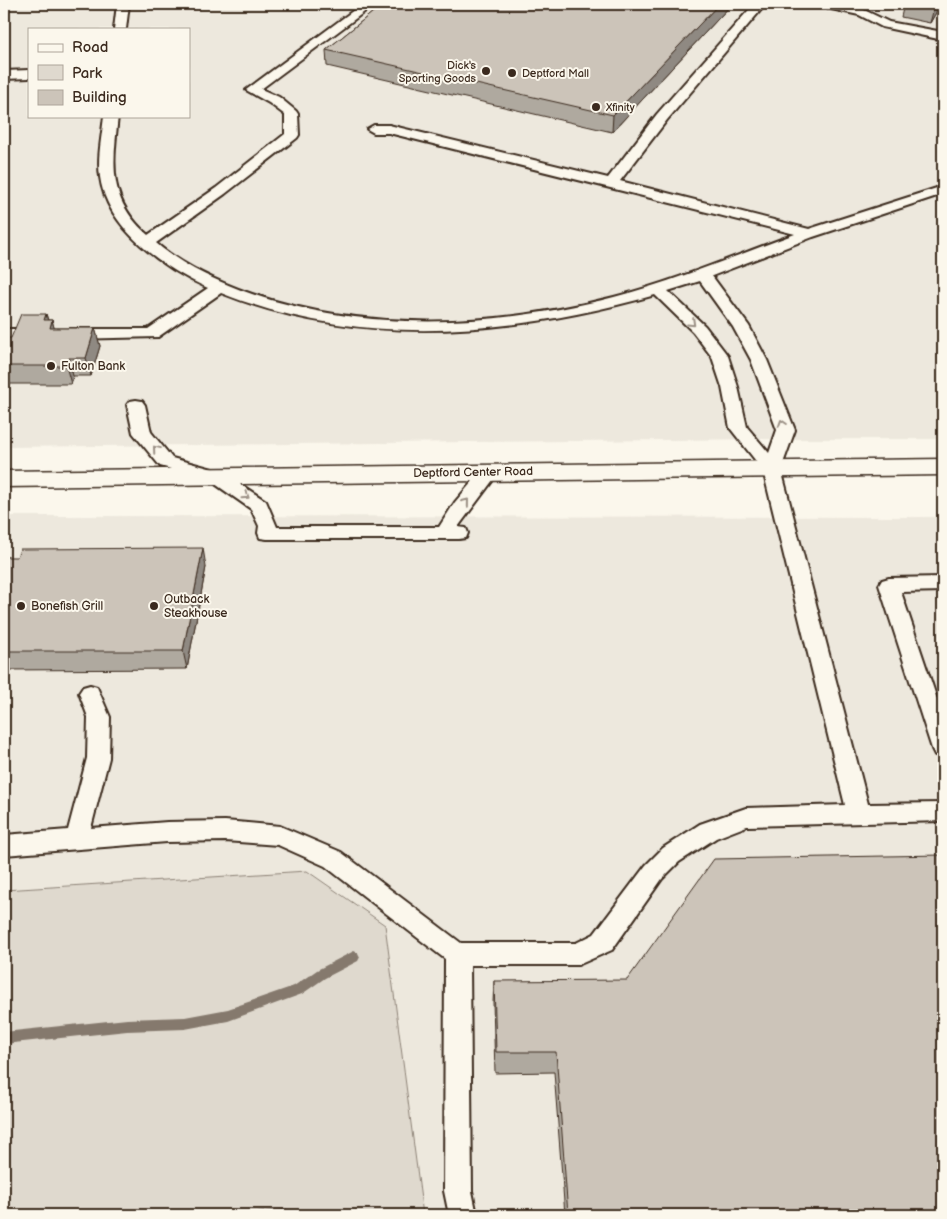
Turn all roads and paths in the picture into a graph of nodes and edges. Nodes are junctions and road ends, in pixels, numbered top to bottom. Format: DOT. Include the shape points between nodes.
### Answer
graph roads {
  1 [pos="123,4"];
  2 [pos="369,4"];
  3 [pos="760,4"];
  4 [pos="820,4"];
  5 [pos="120,28"];
  6 [pos="943,36"];
  7 [pos="28,74"];
  8 [pos="4,75"];
  9 [pos="28,85"];
  10 [pos="4,86"];
  11 [pos="110,118"];
  12 [pos="374,129"];
  13 [pos="612,183"];
  14 [pos="943,190"];
  15 [pos="809,233"];
  16 [pos="146,243"];
  17 [pos="702,273"];
  18 [pos="220,287"];
  19 [pos="657,290"];
  20 [pos="4,334"];
  21 [pos="136,405"];
  22 [pos="943,467"];
  23 [pos="772,469"];
  24 [pos="490,472"];
  25 [pos="214,475"];
  26 [pos="4,479"];
  27 [pos="943,584"];
  28 [pos="90,694"];
  29 [pos="943,749"];
  30 [pos="943,812"];
  31 [pos="859,814"];
  32 [pos="77,840"];
  33 [pos="4,846"];
  34 [pos="457,954"];
  35 [pos="463,1215"];
  1 -- 5 [label="lane"];
  2 -- 16 [label="lane" via="252,90 274,100 291,114 292,135 223,190"];
  3 -- 13 [label="lane" via="662,117"];
  4 -- 6 [label="lane" via="862,12 886,25"];
  7 -- 8 [label="lane"];
  9 -- 10 [label="lane"];
  11 -- 16 [label="lane" via="108,185 121,213"];
  12 -- 13 [label="lane" via="389,128"];
  13 -- 15 [label="lane"];
  14 -- 15 [label="lane"];
  15 -- 17 [label="lane"];
  16 -- 18 [label="lane" via="199,278"];
  17 -- 19 [label="lane"];
  23 -- 17 [label="lane, one-way" via="786,430 755,351"];
  18 -- 19 [label="lane" via="286,310 348,321 430,326 527,320"];
  18 -- 20 [label="lane" via="152,334"];
  19 -- 23 [label="lane, one-way" via="699,329 720,356 739,428"];
  25 -- 21 [label="lane, one-way" via="166,462 142,433"];
  22 -- 23 [label="main road, Deptford Center Road"];
  23 -- 24 [label="main road, Deptford Center Road"];
  23 -- 31 [label="lane"];
  24 -- 25 [label="main road, Deptford Center Road"];
  25 -- 24 [label="lane, one-way" via="259,505 268,526 267,533 451,533 462,506"];
  25 -- 26 [label="main road, Deptford Center Road"];
  27 -- 29 [label="lane" via="889,585"];
  28 -- 32 [label="lane" via="99,717 98,758"];
  30 -- 31 [label="lane"];
  31 -- 34 [label="lane" via="746,817 708,831 665,860 602,942 578,954"];
  32 -- 33 [label="lane"];
  32 -- 34 [label="lane" via="167,832 225,831 280,836 333,859"];
  34 -- 35 [label="lane" via="458,1191"];
}
